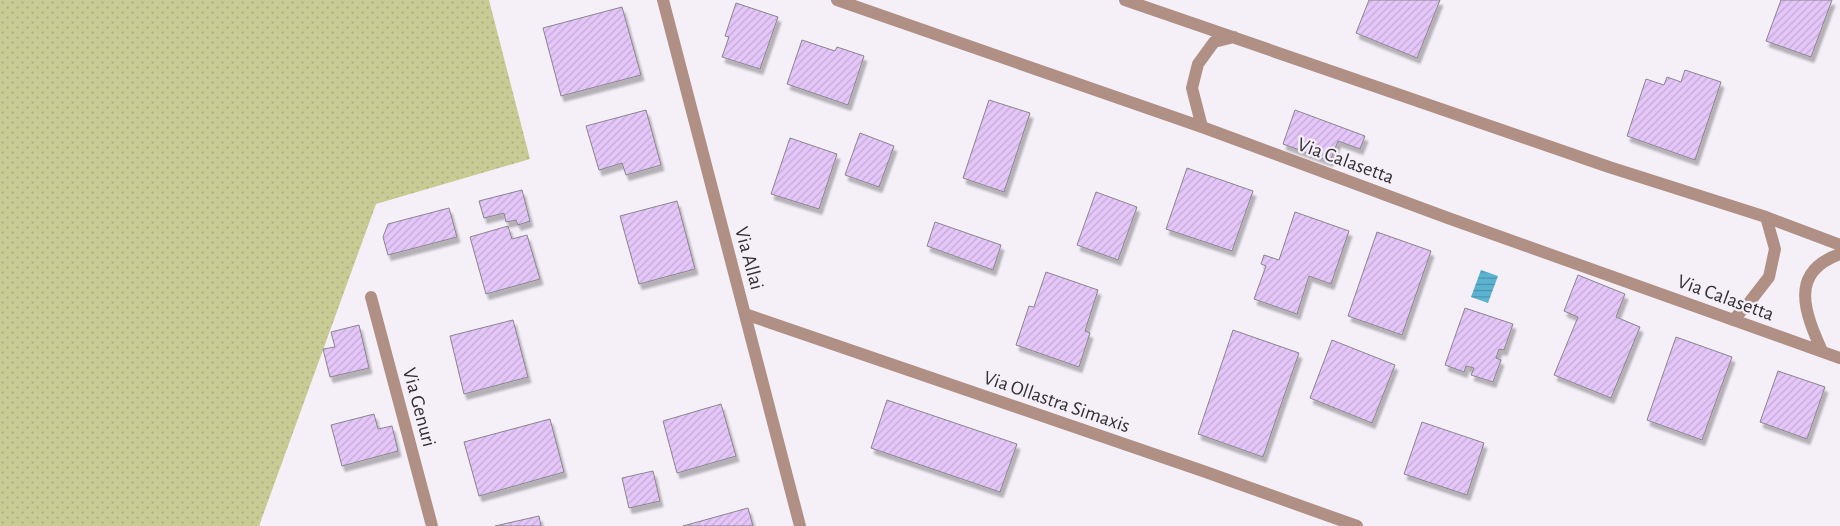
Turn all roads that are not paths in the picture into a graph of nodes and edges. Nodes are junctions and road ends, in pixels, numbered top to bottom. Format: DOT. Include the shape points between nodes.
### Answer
graph roads {
  1 [pos="663,0"];
  2 [pos="837,0"];
  3 [pos="1125,0"];
  4 [pos="1234,37"];
  5 [pos="1202,127"];
  6 [pos="1766,217"];
  7 [pos="1840,245"];
  8 [pos="1840,254"];
  9 [pos="371,297"];
  10 [pos="745,314"];
  11 [pos="1733,320"];
  12 [pos="1822,351"];
  13 [pos="1840,358"];
  14 [pos="432,526"];
  15 [pos="800,526"];
  16 [pos="1357,526"];
  1 -- 10 [label="street, Via Allai"];
  2 -- 5 [label="street, Via Calasetta"];
  3 -- 4 [label="street"];
  4 -- 5 [label="street" via="1214,42 1198,64 1192,88"];
  4 -- 6 [label="street" via="1609,167"];
  5 -- 11 [label="street, Via Calasetta"];
  6 -- 7 [label="street"];
  6 -- 11 [label="street" via="1775,249 1769,278"];
  8 -- 12 [label="street" via="1820,262 1807,280 1805,307"];
  9 -- 14 [label="street, Via Genuri"];
  10 -- 15 [label="street, Via Allai"];
  10 -- 16 [label="street, Via Ollastra Simaxis"];
  11 -- 12 [label="street, Via Calasetta"];
  12 -- 13 [label="street, Via Calasetta"];
}
